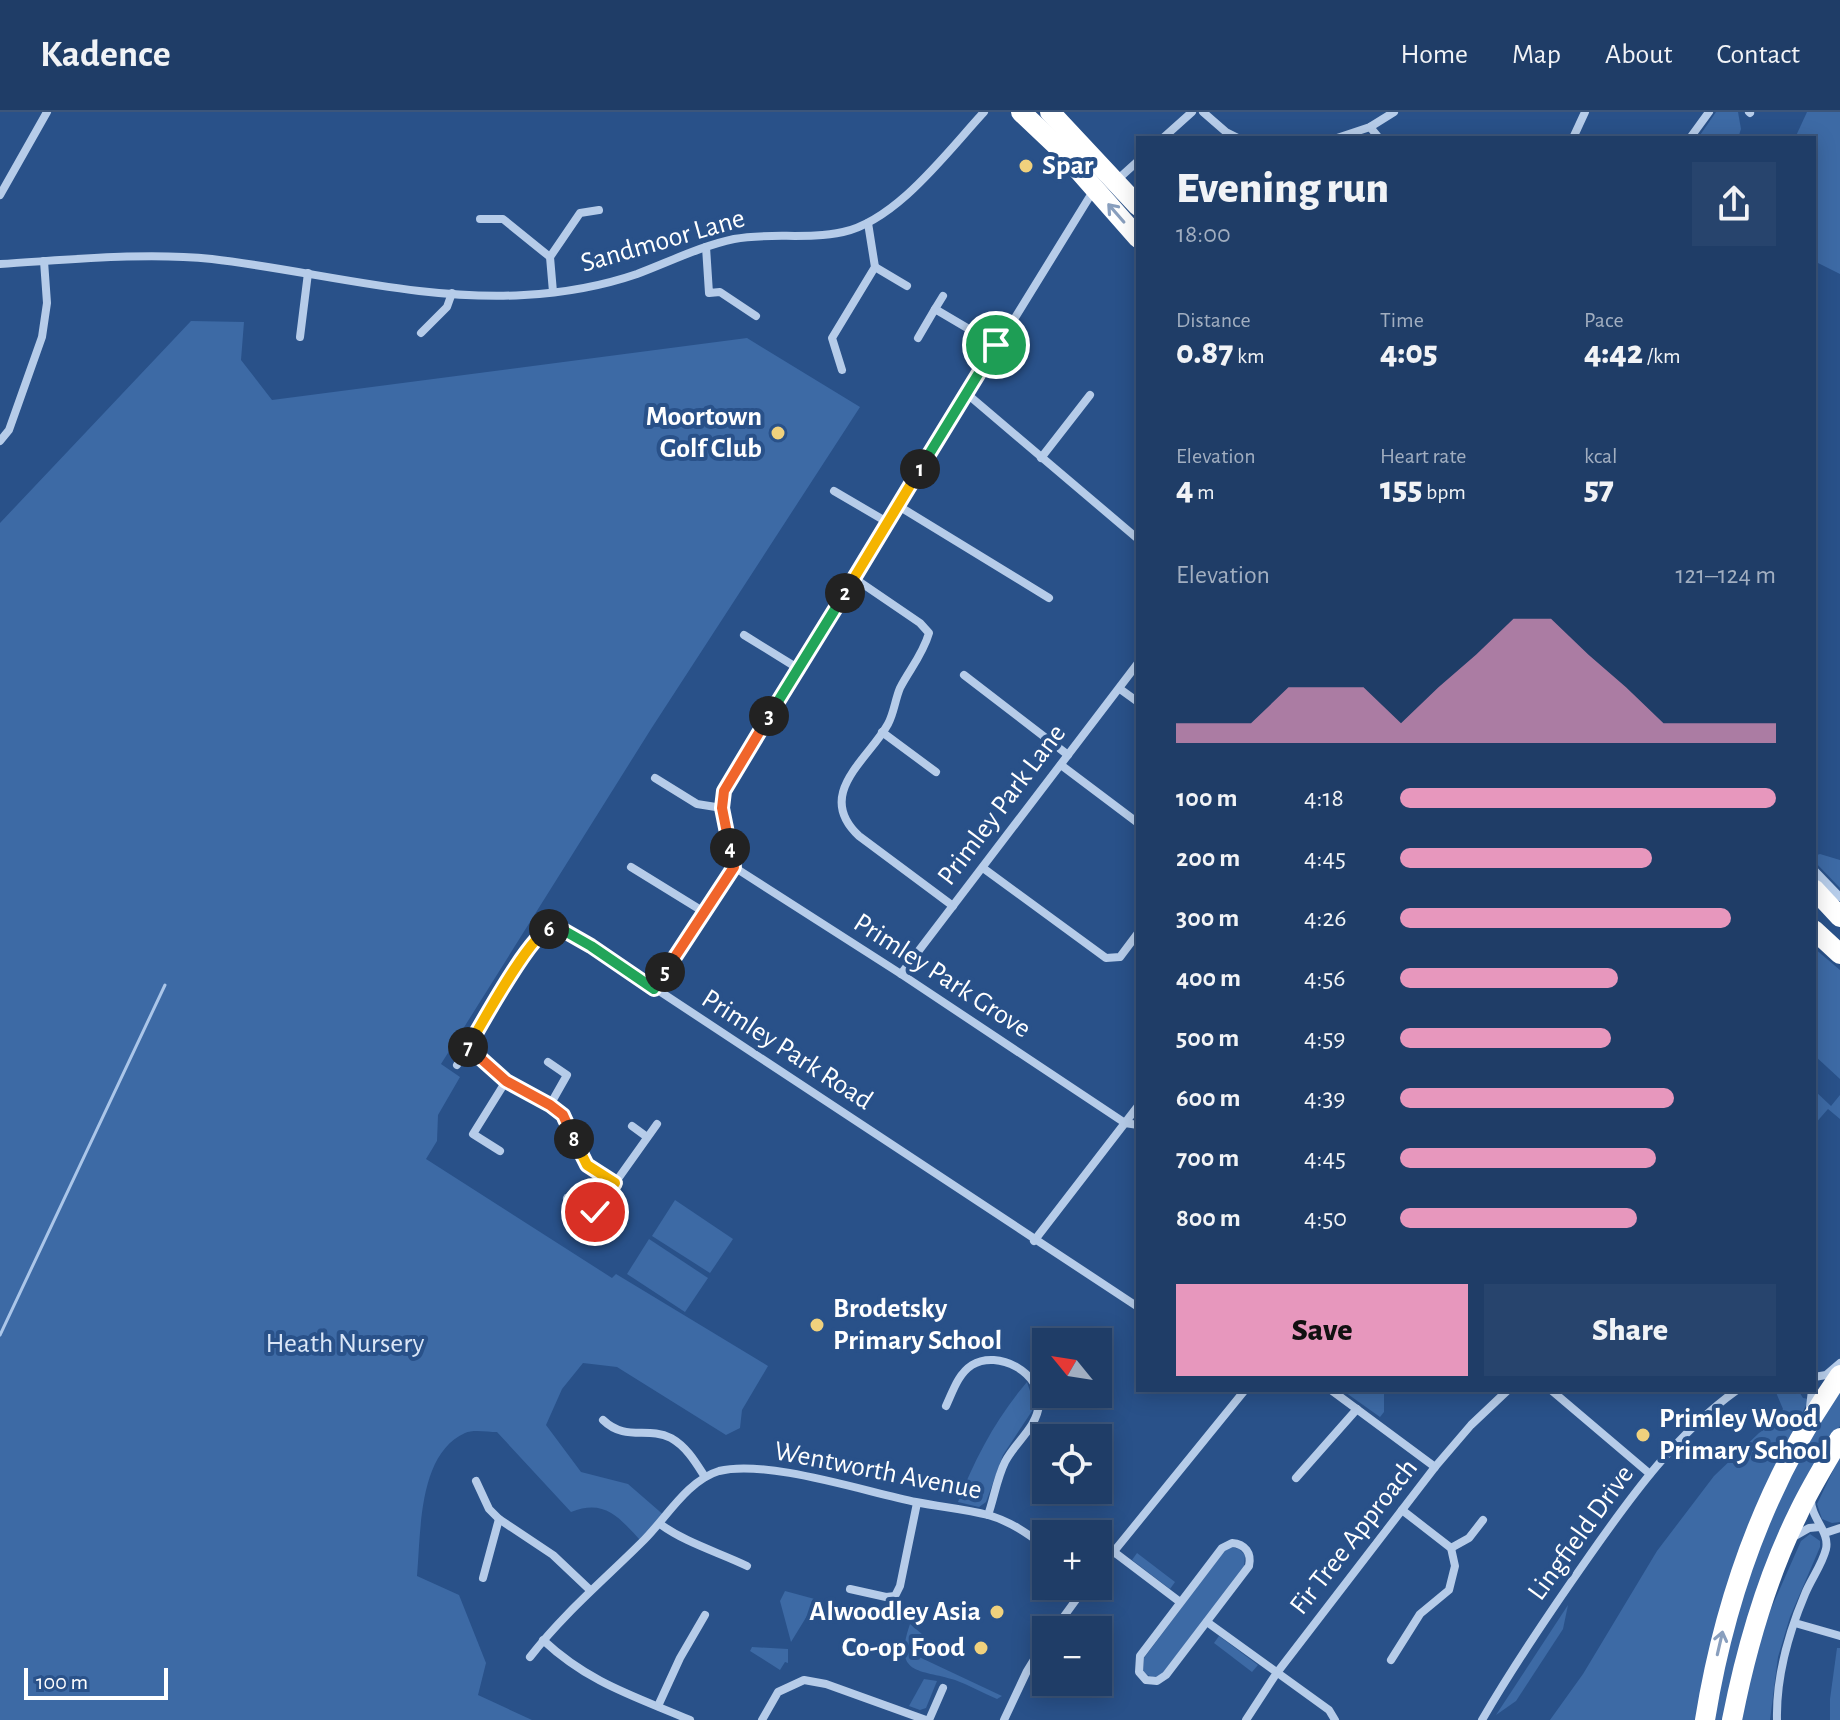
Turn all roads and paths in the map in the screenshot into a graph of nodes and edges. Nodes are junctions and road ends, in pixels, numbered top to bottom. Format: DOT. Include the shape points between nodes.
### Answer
graph roads {
  1 [pos="47,112"];
  2 [pos="984,112"];
  3 [pos="1021,112"];
  4 [pos="1192,112"];
  5 [pos="1203,112"];
  6 [pos="1394,112"];
  7 [pos="1585,112"];
  8 [pos="1709,112"];
  9 [pos="1054,115"];
  10 [pos="1370,127"];
  11 [pos="1165,136"];
  12 [pos="1234,136"];
  13 [pos="1343,136"];
  14 [pos="1377,136"];
  15 [pos="1574,136"];
  16 [pos="1691,136"];
  17 [pos="1136,163"];
  18 [pos="1116,181"];
  19 [pos="1095,188"];
  20 [pos="0,195"];
  21 [pos="1136,204"];
  22 [pos="599,210"];
  23 [pos="480,219"];
  24 [pos="868,223"];
  25 [pos="1136,236"];
  26 [pos="706,247"];
  27 [pos="550,257"];
  28 [pos="44,261"];
  29 [pos="0,264"];
  30 [pos="875,267"];
  31 [pos="308,273"];
  32 [pos="907,286"];
  33 [pos="553,292"];
  34 [pos="452,293"];
  35 [pos="943,296"];
  36 [pos="935,309"];
  37 [pos="756,316"];
  38 [pos="421,333"];
  39 [pos="300,337"];
  40 [pos="918,338"];
  41 [pos="996,345"];
  42 [pos="842,370"];
  43 [pos="966,393"];
  44 [pos="1090,395"];
  45 [pos="0,441"];
  46 [pos="1041,458"];
  47 [pos="834,491"];
  48 [pos="897,505"];
  49 [pos="887,522"];
  50 [pos="1136,537"];
  51 [pos="854,578"];
  52 [pos="1049,598"];
  53 [pos="744,635"];
  54 [pos="1136,666"];
  55 [pos="799,669"];
  56 [pos="964,675"];
  57 [pos="1120,689"];
  58 [pos="1136,701"];
  59 [pos="882,732"];
  60 [pos="1068,755"];
  61 [pos="1061,765"];
  62 [pos="936,772"];
  63 [pos="655,778"];
  64 [pos="722,808"];
  65 [pos="1136,821"];
  66 [pos="631,867"];
  67 [pos="734,867"];
  68 [pos="983,868"];
  69 [pos="1816,872"];
  70 [pos="1816,891"];
  71 [pos="1840,897"];
  72 [pos="953,906"];
  73 [pos="704,912"];
  74 [pos="1840,917"];
  75 [pos="1816,932"];
  76 [pos="1136,936"];
  77 [pos="1840,954"];
  78 [pos="901,974"];
  79 [pos="654,989"];
  80 [pos="467,1048"];
  81 [pos="548,1062"];
  82 [pos="457,1065"];
  83 [pos="506,1081"];
  84 [pos="550,1105"];
  85 [pos="1136,1109"];
  86 [pos="1125,1123"];
  87 [pos="657,1124"];
  88 [pos="1136,1125"];
  89 [pos="632,1126"];
  90 [pos="647,1137"];
  91 [pos="500,1151"];
  92 [pos="615,1183"];
  93 [pos="567,1198"];
  94 [pos="595,1212"];
  95 [pos="613,1224"];
  96 [pos="1034,1241"];
  97 [pos="1136,1306"];
  98 [pos="1840,1363"];
  99 [pos="1840,1375"];
  100 [pos="1816,1377"];
  101 [pos="1243,1392"];
  102 [pos="1334,1392"];
  103 [pos="1506,1392"];
  104 [pos="1553,1392"];
  105 [pos="1735,1392"];
  106 [pos="1812,1392"];
  107 [pos="946,1406"];
  108 [pos="1357,1409"];
  109 [pos="603,1420"];
  110 [pos="1840,1438"];
  111 [pos="1435,1467"];
  112 [pos="1650,1474"];
  113 [pos="705,1477"];
  114 [pos="1296,1478"];
  115 [pos="476,1481"];
  116 [pos="1811,1489"];
  117 [pos="1771,1496"];
  118 [pos="917,1503"];
  119 [pos="1402,1510"];
  120 [pos="988,1515"];
  121 [pos="499,1519"];
  122 [pos="1483,1520"];
  123 [pos="660,1524"];
  124 [pos="1840,1528"];
  125 [pos="1822,1530"];
  126 [pos="1032,1537"];
  127 [pos="1784,1546"];
  128 [pos="1451,1548"];
  129 [pos="1114,1552"];
  130 [pos="1112,1554"];
  131 [pos="747,1566"];
  132 [pos="483,1578"];
  133 [pos="850,1589"];
  134 [pos="590,1590"];
  135 [pos="1180,1602"];
  136 [pos="705,1615"];
  137 [pos="1207,1622"];
  138 [pos="1795,1623"];
  139 [pos="1840,1636"];
  140 [pos="543,1640"];
  141 [pos="530,1657"];
  142 [pos="1391,1660"];
  143 [pos="1032,1663"];
  144 [pos="1276,1674"];
  145 [pos="943,1688"];
  146 [pos="658,1706"];
  147 [pos="690,1720"];
  148 [pos="762,1720"];
  149 [pos="927,1720"];
  150 [pos="1004,1720"];
  151 [pos="1246,1720"];
  152 [pos="1335,1720"];
  153 [pos="1482,1720"];
  154 [pos="1705,1720"];
  155 [pos="1732,1720"];
  156 [pos="1777,1720"];
  1 -- 20 [label="street"];
  2 -- 24 [label="street, Sandmoor Lane" via="934,167"];
  3 -- 19 [label="highway"];
  4 -- 11 [label="street"];
  5 -- 12 [label="street"];
  6 -- 10 [label="street"];
  7 -- 15 [label="street"];
  8 -- 16 [label="street"];
  9 -- 18 [label="highway"];
  9 -- 19 [label="highway" via="1053,127 1089,171"];
  10 -- 13 [label="street"];
  10 -- 14 [label="street"];
  17 -- 18 [label="street"];
  18 -- 21 [label="highway"];
  25 -- 19 [label="highway, one-way"];
  19 -- 41 [label="street"];
  22 -- 27 [label="street" via="580,213"];
  23 -- 27 [label="street" via="503,219"];
  24 -- 26 [label="street, Sandmoor Lane" via="844,232 734,239"];
  24 -- 30 [label="street"];
  26 -- 33 [label="street, Sandmoor Lane" via="633,275"];
  26 -- 37 [label="street" via="709,293 720,292"];
  27 -- 33 [label="street"];
  28 -- 29 [label="street, Sandmoor Lane"];
  28 -- 31 [label="street, Sandmoor Lane" via="182,257"];
  28 -- 45 [label="street" via="47,303 42,337 9,430"];
  30 -- 32 [label="street"];
  30 -- 42 [label="street" via="832,338"];
  31 -- 34 [label="street, Sandmoor Lane"];
  31 -- 39 [label="street"];
  33 -- 34 [label="street, Sandmoor Lane"];
  34 -- 38 [label="street" via="447,307"];
  35 -- 36 [label="street"];
  36 -- 40 [label="street"];
  36 -- 41 [label="street"];
  41 -- 43 [label="street"];
  43 -- 46 [label="street"];
  43 -- 48 [label="street"];
  44 -- 46 [label="street"];
  46 -- 50 [label="street"];
  47 -- 49 [label="street"];
  48 -- 49 [label="street"];
  48 -- 52 [label="street"];
  49 -- 51 [label="street"];
  51 -- 55 [label="street"];
  51 -- 59 [label="street" via="929,633"];
  53 -- 55 [label="street"];
  54 -- 57 [label="street, Primley Park Lane"];
  55 -- 64 [label="street" via="728,783"];
  56 -- 60 [label="street"];
  57 -- 58 [label="street"];
  57 -- 60 [label="street, Primley Park Lane"];
  59 -- 62 [label="street"];
  59 -- 72 [label="street" via="848,776 844,816 859,836"];
  60 -- 61 [label="street, Primley Park Lane"];
  61 -- 65 [label="street"];
  61 -- 68 [label="street, Primley Park Lane"];
  63 -- 64 [label="street" via="703,807"];
  64 -- 67 [label="street"];
  66 -- 73 [label="street"];
  67 -- 73 [label="street"];
  67 -- 78 [label="street, Primley Park Grove"];
  68 -- 72 [label="street, Primley Park Lane"];
  68 -- 76 [label="street" via="1106,958 1120,957"];
  69 -- 71 [label="street"];
  70 -- 74 [label="highway"];
  72 -- 78 [label="street, Primley Park Lane"];
  73 -- 79 [label="street"];
  75 -- 77 [label="highway"];
  78 -- 86 [label="street, Primley Park Grove"];
  79 -- 80 [label="street, Primley Park Road" via="556,926 543,930"];
  79 -- 96 [label="street, Primley Park Road"];
  80 -- 82 [label="street, Primley Park Road"];
  80 -- 83 [label="street"];
  81 -- 84 [label="street" via="567,1075"];
  83 -- 84 [label="street"];
  83 -- 91 [label="street" via="473,1134"];
  84 -- 92 [label="street" via="563,1115 587,1165"];
  85 -- 86 [label="street"];
  86 -- 88 [label="street"];
  86 -- 96 [label="street"];
  87 -- 90 [label="street"];
  89 -- 90 [label="street"];
  90 -- 92 [label="street"];
  92 -- 94 [label="street"];
  93 -- 94 [label="street"];
  94 -- 95 [label="street"];
  96 -- 97 [label="street, Primley Park Road"];
  98 -- 100 [label="street"];
  99 -- 117 [label="highway"];
  101 -- 129 [label="street"];
  102 -- 108 [label="street"];
  103 -- 111 [label="street, Fir Tree Approach"];
  104 -- 112 [label="street"];
  105 -- 112 [label="street, Lingfield Drive"];
  106 -- 117 [label="street" via="1811,1406"];
  107 -- 120 [label="street" via="964,1372 987,1359 1011,1364 1036,1389 1035,1419 1005,1462"];
  108 -- 111 [label="street"];
  108 -- 114 [label="street"];
  109 -- 113 [label="street" via="626,1433 668,1436"];
  110 -- 116 [label="highway"];
  111 -- 119 [label="street, Fir Tree Approach"];
  112 -- 153 [label="street, Lingfield Drive" via="1556,1603"];
  113 -- 118 [label="street, Wentworth Avenue" via="747,1469 780,1472"];
  113 -- 123 [label="street"];
  115 -- 121 [label="street"];
  116 -- 125 [label="street" via="1811,1506"];
  116 -- 127 [label="highway"];
  154 -- 117 [label="highway, one-way" via="1725,1621"];
  118 -- 120 [label="street, Wentworth Avenue"];
  118 -- 133 [label="street" via="895,1596"];
  119 -- 128 [label="street"];
  119 -- 144 [label="street, Fir Tree Approach"];
  120 -- 126 [label="street, Wentworth Avenue"];
  121 -- 132 [label="street"];
  121 -- 134 [label="street" via="553,1555"];
  122 -- 128 [label="street" via="1469,1538"];
  123 -- 131 [label="street" via="681,1539"];
  123 -- 134 [label="street"];
  124 -- 125 [label="street"];
  125 -- 127 [label="street" via="1803,1530"];
  125 -- 138 [label="street" via="1827,1546"];
  127 -- 155 [label="highway" via="1751,1637"];
  128 -- 142 [label="street" via="1455,1566 1449,1590 1420,1614"];
  129 -- 130 [label="street"];
  129 -- 135 [label="street"];
  134 -- 140 [label="street"];
  135 -- 137 [label="street" via="1138,1661 1146,1680 1166,1675"];
  135 -- 137 [label="street" via="1222,1548 1232,1543 1243,1546 1250,1555 1249,1566"];
  136 -- 146 [label="street"];
  137 -- 144 [label="street"];
  138 -- 139 [label="street"];
  138 -- 156 [label="street" via="1781,1673"];
  140 -- 141 [label="street"];
  140 -- 146 [label="street" via="589,1677"];
  143 -- 150 [label="street"];
  144 -- 151 [label="street, Fir Tree Approach"];
  144 -- 152 [label="street" via="1329,1710"];
  145 -- 149 [label="street"];
  146 -- 147 [label="street"];
  148 -- 149 [label="street" via="778,1692 804,1680"];
}
